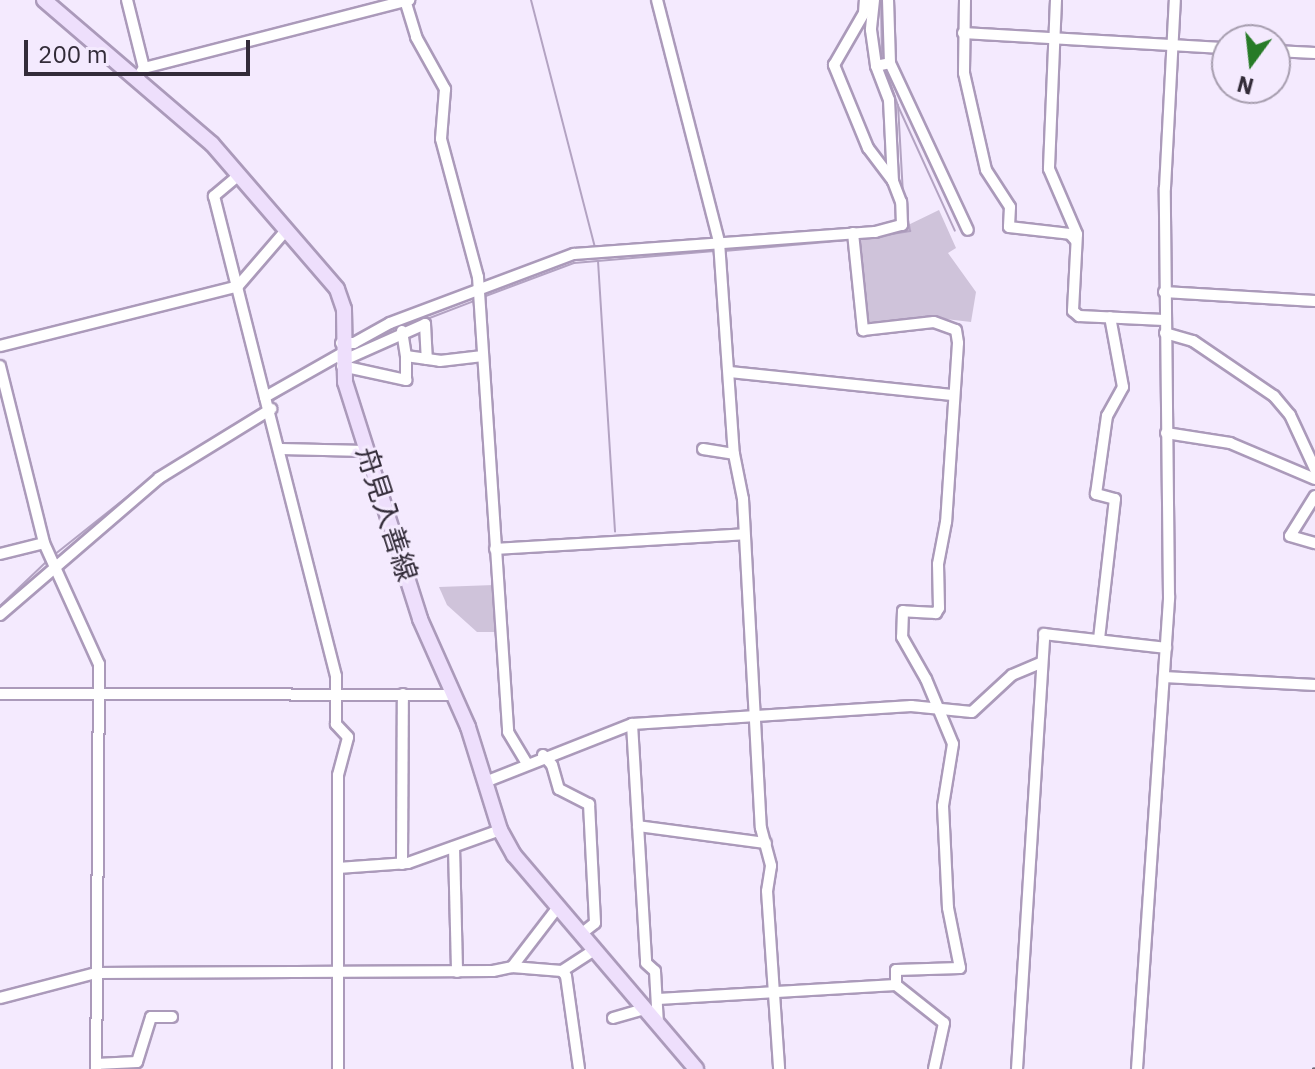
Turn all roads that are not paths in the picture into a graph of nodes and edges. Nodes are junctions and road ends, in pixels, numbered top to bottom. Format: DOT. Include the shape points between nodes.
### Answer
graph roads {
  1 [pos="44,0"];
  2 [pos="127,0"];
  3 [pos="407,0"];
  4 [pos="657,0"];
  5 [pos="865,0"];
  6 [pos="874,0"];
  7 [pos="888,0"];
  8 [pos="965,0"];
  9 [pos="1056,0"];
  10 [pos="1175,0"];
  11 [pos="963,33"];
  12 [pos="1054,37"];
  13 [pos="1173,46"];
  14 [pos="1211,47"];
  15 [pos="1291,52"];
  16 [pos="1315,53"];
  17 [pos="890,63"];
  18 [pos="876,66"];
  19 [pos="141,73"];
  20 [pos="239,175"];
  21 [pos="893,181"];
  22 [pos="287,229"];
  23 [pos="968,230"];
  24 [pos="853,233"];
  25 [pos="1076,241"];
  26 [pos="719,242"];
  27 [pos="238,286"];
  28 [pos="479,287"];
  29 [pos="1164,292"];
  30 [pos="1315,301"];
  31 [pos="1110,317"];
  32 [pos="1164,320"];
  33 [pos="402,331"];
  34 [pos="1165,333"];
  35 [pos="0,346"];
  36 [pos="342,356"];
  37 [pos="406,356"];
  38 [pos="483,356"];
  39 [pos="427,359"];
  40 [pos="0,366"];
  41 [pos="730,372"];
  42 [pos="952,395"];
  43 [pos="265,397"];
  44 [pos="271,409"];
  45 [pos="1166,433"];
  46 [pos="281,449"];
  47 [pos="703,449"];
  48 [pos="366,451"];
  49 [pos="734,454"];
  50 [pos="1315,469"];
  51 [pos="1315,479"];
  52 [pos="1315,496"];
  53 [pos="744,534"];
  54 [pos="44,543"];
  55 [pos="1315,543"];
  56 [pos="495,549"];
  57 [pos="0,554"];
  58 [pos="53,565"];
  59 [pos="0,615"];
  60 [pos="1099,639"];
  61 [pos="1166,648"];
  62 [pos="1040,663"];
  63 [pos="1164,677"];
  64 [pos="1315,685"];
  65 [pos="0,694"];
  66 [pos="337,694"];
  67 [pos="403,694"];
  68 [pos="97,695"];
  69 [pos="454,695"];
  70 [pos="935,705"];
  71 [pos="753,714"];
  72 [pos="632,724"];
  73 [pos="543,755"];
  74 [pos="526,762"];
  75 [pos="485,782"];
  76 [pos="638,826"];
  77 [pos="500,830"];
  78 [pos="766,843"];
  79 [pos="454,847"];
  80 [pos="402,864"];
  81 [pos="338,868"];
  82 [pos="558,907"];
  83 [pos="581,934"];
  84 [pos="594,950"];
  85 [pos="512,967"];
  86 [pos="562,971"];
  87 [pos="338,972"];
  88 [pos="457,972"];
  89 [pos="96,973"];
  90 [pos="896,985"];
  91 [pos="773,991"];
  92 [pos="0,998"];
  93 [pos="658,999"];
  94 [pos="644,1009"];
  95 [pos="172,1017"];
  96 [pos="613,1018"];
  97 [pos="658,1025"];
  98 [pos="96,1066"];
  99 [pos="338,1069"];
  100 [pos="579,1069"];
  101 [pos="696,1069"];
  102 [pos="779,1069"];
  103 [pos="934,1069"];
  104 [pos="1017,1069"];
  105 [pos="1137,1069"];
  1 -- 19 [label="main road, 舟見入善線"];
  2 -- 19 [label="street"];
  3 -- 19 [label="street"];
  3 -- 28 [label="street" via="416,37 445,89 441,139"];
  4 -- 26 [label="street"];
  5 -- 21 [label="street" via="864,13 834,65 868,148"];
  6 -- 18 [label="street"];
  7 -- 17 [label="street"];
  8 -- 11 [label="street"];
  9 -- 12 [label="street"];
  10 -- 13 [label="street"];
  11 -- 12 [label="street"];
  11 -- 25 [label="street" via="964,73 975,125 986,170 1010,207 1009,227 1070,234"];
  12 -- 13 [label="street"];
  12 -- 25 [label="street" via="1049,169"];
  13 -- 14 [label="street"];
  13 -- 29 [label="street"];
  15 -- 16 [label="street"];
  17 -- 18 [label="street"];
  17 -- 23 [label="street"];
  18 -- 21 [label="street" via="889,100"];
  19 -- 20 [label="main road, 舟見入善線"];
  20 -- 22 [label="main road, 舟見入善線"];
  20 -- 27 [label="street" via="214,196"];
  21 -- 24 [label="street" via="902,225"];
  22 -- 27 [label="street"];
  22 -- 36 [label="main road, 舟見入善線" via="337,289 344,309"];
  24 -- 26 [label="street"];
  24 -- 42 [label="street" via="860,327 868,331 934,322 956,330"];
  25 -- 31 [label="street" via="1073,311"];
  26 -- 28 [label="street" via="574,254"];
  26 -- 41 [label="street"];
  27 -- 35 [label="street"];
  27 -- 43 [label="street"];
  28 -- 36 [label="street" via="354,343"];
  28 -- 38 [label="street"];
  29 -- 30 [label="street"];
  29 -- 32 [label="street"];
  31 -- 32 [label="street"];
  31 -- 60 [label="street" via="1123,387 1107,416 1096,494 1115,499"];
  32 -- 34 [label="street"];
  33 -- 36 [label="street"];
  33 -- 37 [label="street"];
  33 -- 39 [label="street" via="425,324"];
  34 -- 45 [label="street"];
  34 -- 50 [label="street" via="1193,341 1274,396 1290,415"];
  36 -- 37 [label="street" via="406,380"];
  36 -- 43 [label="street"];
  36 -- 48 [label="main road, 舟見入善線"];
  37 -- 39 [label="street"];
  38 -- 39 [label="street"];
  38 -- 56 [label="street"];
  40 -- 54 [label="street"];
  41 -- 42 [label="street"];
  41 -- 49 [label="street"];
  42 -- 70 [label="street" via="939,608 936,613 903,611 902,637"];
  43 -- 44 [label="street"];
  44 -- 46 [label="street"];
  44 -- 58 [label="street" via="159,478"];
  45 -- 51 [label="street" via="1230,443"];
  45 -- 61 [label="street"];
  46 -- 48 [label="street"];
  46 -- 66 [label="street"];
  47 -- 49 [label="street"];
  48 -- 69 [label="main road, 舟見入善線" via="420,619"];
  49 -- 53 [label="street"];
  52 -- 55 [label="street" via="1290,536"];
  53 -- 56 [label="street"];
  53 -- 71 [label="street"];
  54 -- 57 [label="street"];
  54 -- 58 [label="street"];
  56 -- 74 [label="street" via="508,732"];
  58 -- 59 [label="street"];
  58 -- 68 [label="street" via="95,652"];
  60 -- 61 [label="street"];
  60 -- 62 [label="street" via="1044,634"];
  61 -- 63 [label="street"];
  62 -- 70 [label="street" via="1012,675 972,712"];
  62 -- 104 [label="street"];
  63 -- 64 [label="street"];
  63 -- 105 [label="street"];
  65 -- 68 [label="street"];
  66 -- 67 [label="street"];
  66 -- 68 [label="street"];
  66 -- 81 [label="street" via="336,724 348,737 338,775"];
  67 -- 69 [label="street"];
  67 -- 80 [label="street"];
  68 -- 89 [label="street"];
  69 -- 75 [label="main road, 舟見入善線"];
  70 -- 71 [label="street"];
  70 -- 90 [label="street" via="953,744 943,806 948,908 960,968 896,970"];
  71 -- 72 [label="street"];
  71 -- 78 [label="street"];
  72 -- 73 [label="street"];
  72 -- 76 [label="street"];
  73 -- 74 [label="street"];
  73 -- 83 [label="street" via="559,789 589,804 595,923"];
  74 -- 75 [label="street"];
  75 -- 77 [label="main road, 舟見入善線"];
  76 -- 78 [label="street"];
  76 -- 93 [label="street" via="646,963 655,971"];
  77 -- 79 [label="street"];
  77 -- 82 [label="main road, 舟見入善線"];
  78 -- 91 [label="street"];
  79 -- 80 [label="street"];
  79 -- 88 [label="street"];
  80 -- 81 [label="street"];
  81 -- 87 [label="street"];
  82 -- 83 [label="main road, 舟見入善線"];
  82 -- 85 [label="street"];
  83 -- 84 [label="main road, 舟見入善線"];
  84 -- 86 [label="street"];
  84 -- 94 [label="main road, 舟見入善線"];
  85 -- 86 [label="street"];
  85 -- 88 [label="street"];
  86 -- 100 [label="street"];
  87 -- 88 [label="street"];
  87 -- 89 [label="street"];
  87 -- 99 [label="street"];
  89 -- 92 [label="street"];
  89 -- 98 [label="street"];
  90 -- 91 [label="street"];
  90 -- 103 [label="street" via="944,1023"];
  91 -- 93 [label="street"];
  91 -- 102 [label="street"];
  93 -- 97 [label="street"];
  94 -- 96 [label="street"];
  94 -- 97 [label="main road, 舟見入善線"];
  95 -- 98 [label="street" via="151,1017 137,1062"];
  97 -- 101 [label="main road, 舟見入善線"];
}
